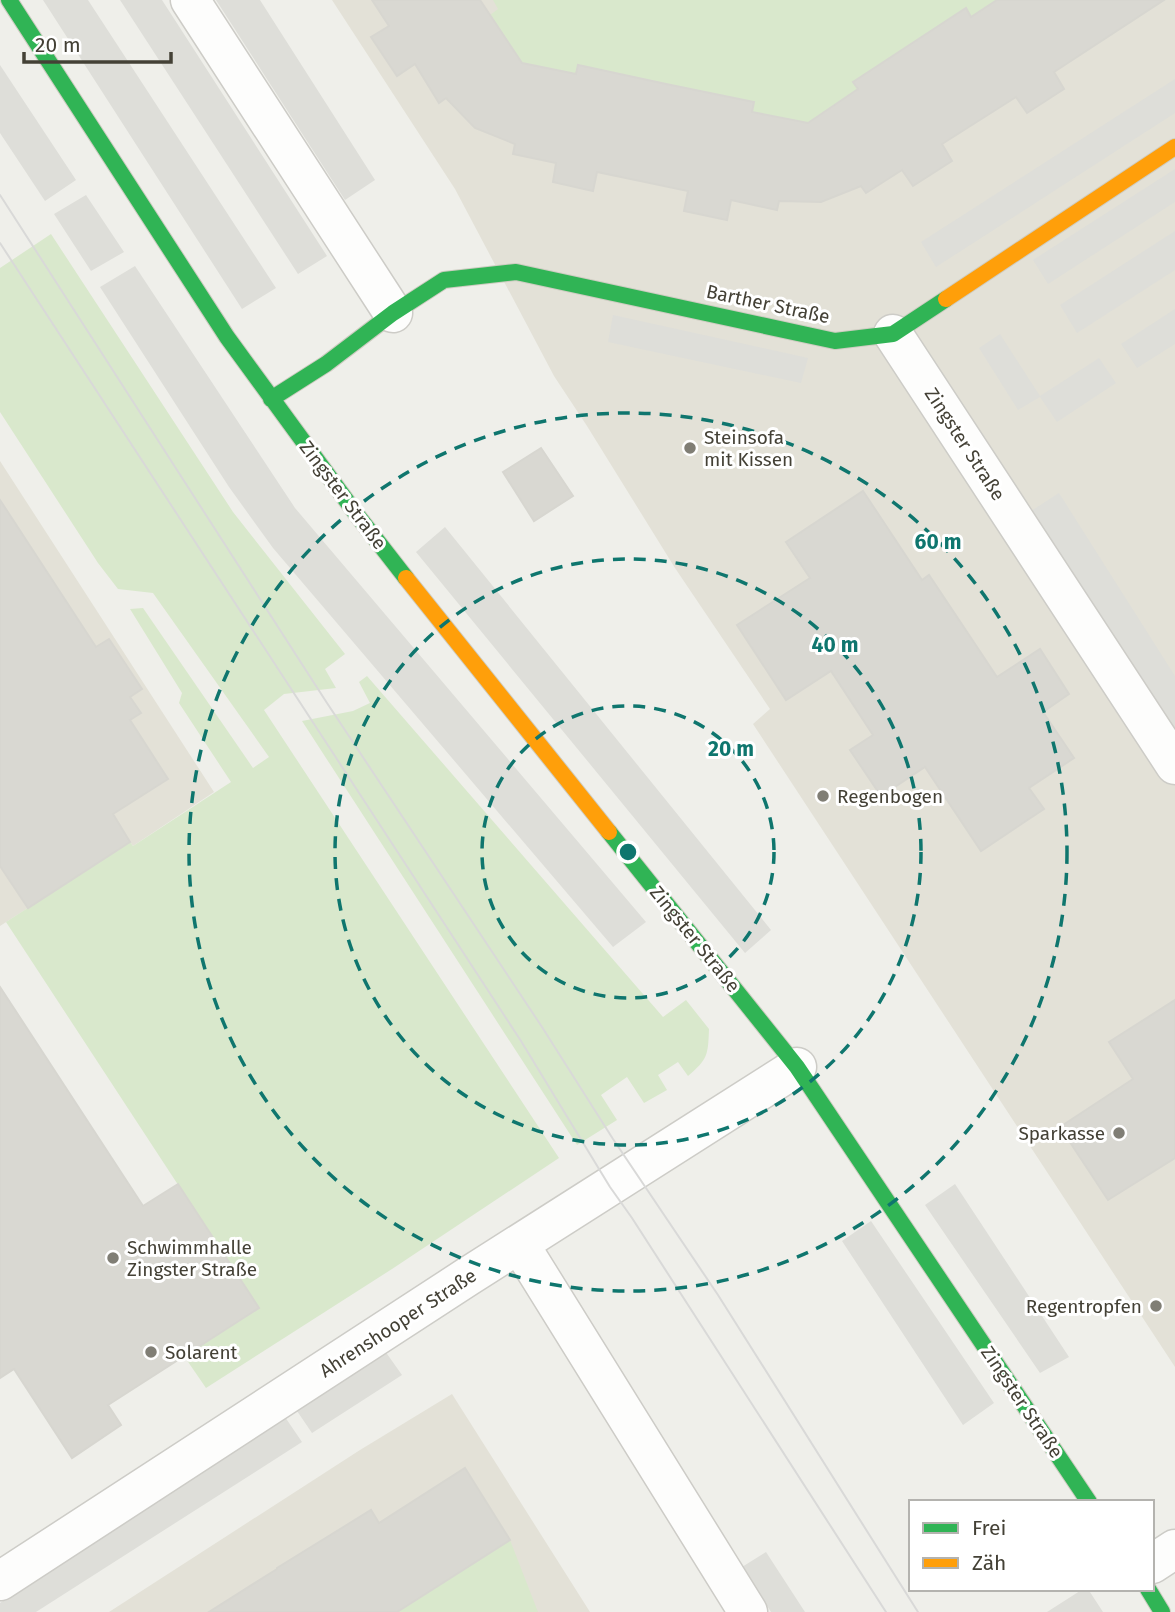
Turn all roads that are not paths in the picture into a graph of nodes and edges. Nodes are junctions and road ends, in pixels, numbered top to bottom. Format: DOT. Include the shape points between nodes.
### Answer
graph roads {
  1 [pos="9,0"];
  2 [pos="190,0"];
  3 [pos="1175,147"];
  4 [pos="393,313"];
  5 [pos="893,334"];
  6 [pos="271,399"];
  7 [pos="1175,765"];
  8 [pos="797,1067"];
  9 [pos="520,1245"];
  10 [pos="1088,1500"];
  11 [pos="1175,1549"];
  12 [pos="1154,1563"];
  13 [pos="6,1565"];
  14 [pos="1149,1591"];
  15 [pos="748,1612"];
  16 [pos="1162,1612"];
  1 -- 6 [label="street, Zingster Straße"];
  2 -- 4 [label="street"];
  3 -- 5 [label="street, Barther Straße"];
  4 -- 5 [label="street, Barther Straße" via="444,281 516,272 835,341"];
  4 -- 6 [label="street"];
  5 -- 7 [label="street, Zingster Straße"];
  6 -- 8 [label="street, Zingster Straße" via="422,599"];
  8 -- 9 [label="street, Ahrenshooper Straße"];
  8 -- 10 [label="street, Zingster Straße"];
  9 -- 13 [label="street, Ahrenshooper Straße"];
  9 -- 15 [label="street"];
  11 -- 12 [label="street"];
  14 -- 16 [label="street"];
}
